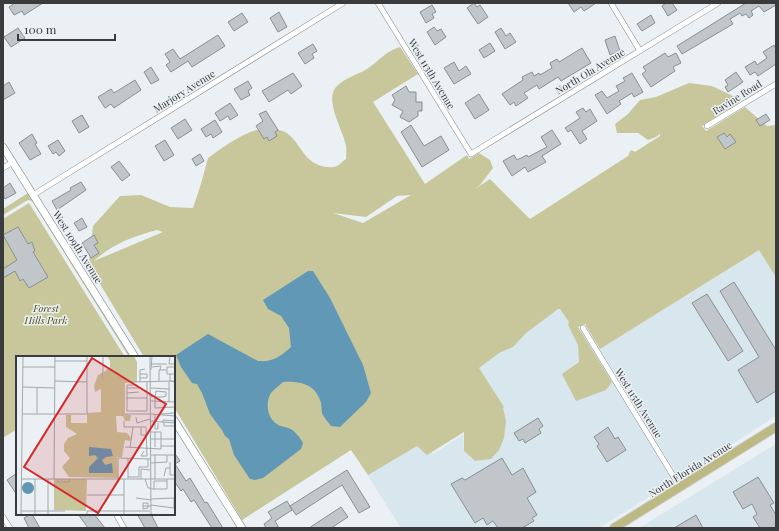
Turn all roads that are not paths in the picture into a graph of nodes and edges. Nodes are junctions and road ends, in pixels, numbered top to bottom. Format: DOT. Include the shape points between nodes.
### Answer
graph roads {
  1 [pos="343,3"];
  2 [pos="378,3"];
  3 [pos="611,3"];
  4 [pos="718,3"];
  5 [pos="640,51"];
  6 [pos="776,84"];
  7 [pos="707,126"];
  8 [pos="3,147"];
  9 [pos="471,154"];
  10 [pos="13,162"];
  11 [pos="3,168"];
  12 [pos="33,194"];
  13 [pos="583,328"];
  14 [pos="134,356"];
  15 [pos="175,422"];
  16 [pos="776,427"];
  17 [pos="680,487"];
  18 [pos="117,515"];
  19 [pos="3,517"];
  20 [pos="10,528"];
  21 [pos="124,528"];
  22 [pos="242,528"];
  23 [pos="614,528"];
  1 -- 12 [label="street, Marjory Avenue"];
  2 -- 9 [label="street, West 113th Avenue"];
  3 -- 5 [label="street"];
  4 -- 5 [label="street, North Ola Avenue"];
  5 -- 9 [label="street, North Ola Avenue"];
  6 -- 7 [label="street, Ravine Road"];
  8 -- 10 [label="street, West 109th Avenue"];
  10 -- 11 [label="street"];
  10 -- 12 [label="street, West 109th Avenue"];
  12 -- 14 [label="street, West 109th Avenue"];
  13 -- 17 [label="street, West 115th Avenue"];
  15 -- 22 [label="street"];
  16 -- 17 [label="main road, North Florida Avenue"];
  17 -- 23 [label="main road, North Florida Avenue"];
  18 -- 21 [label="street"];
  19 -- 20 [label="street"];
}
